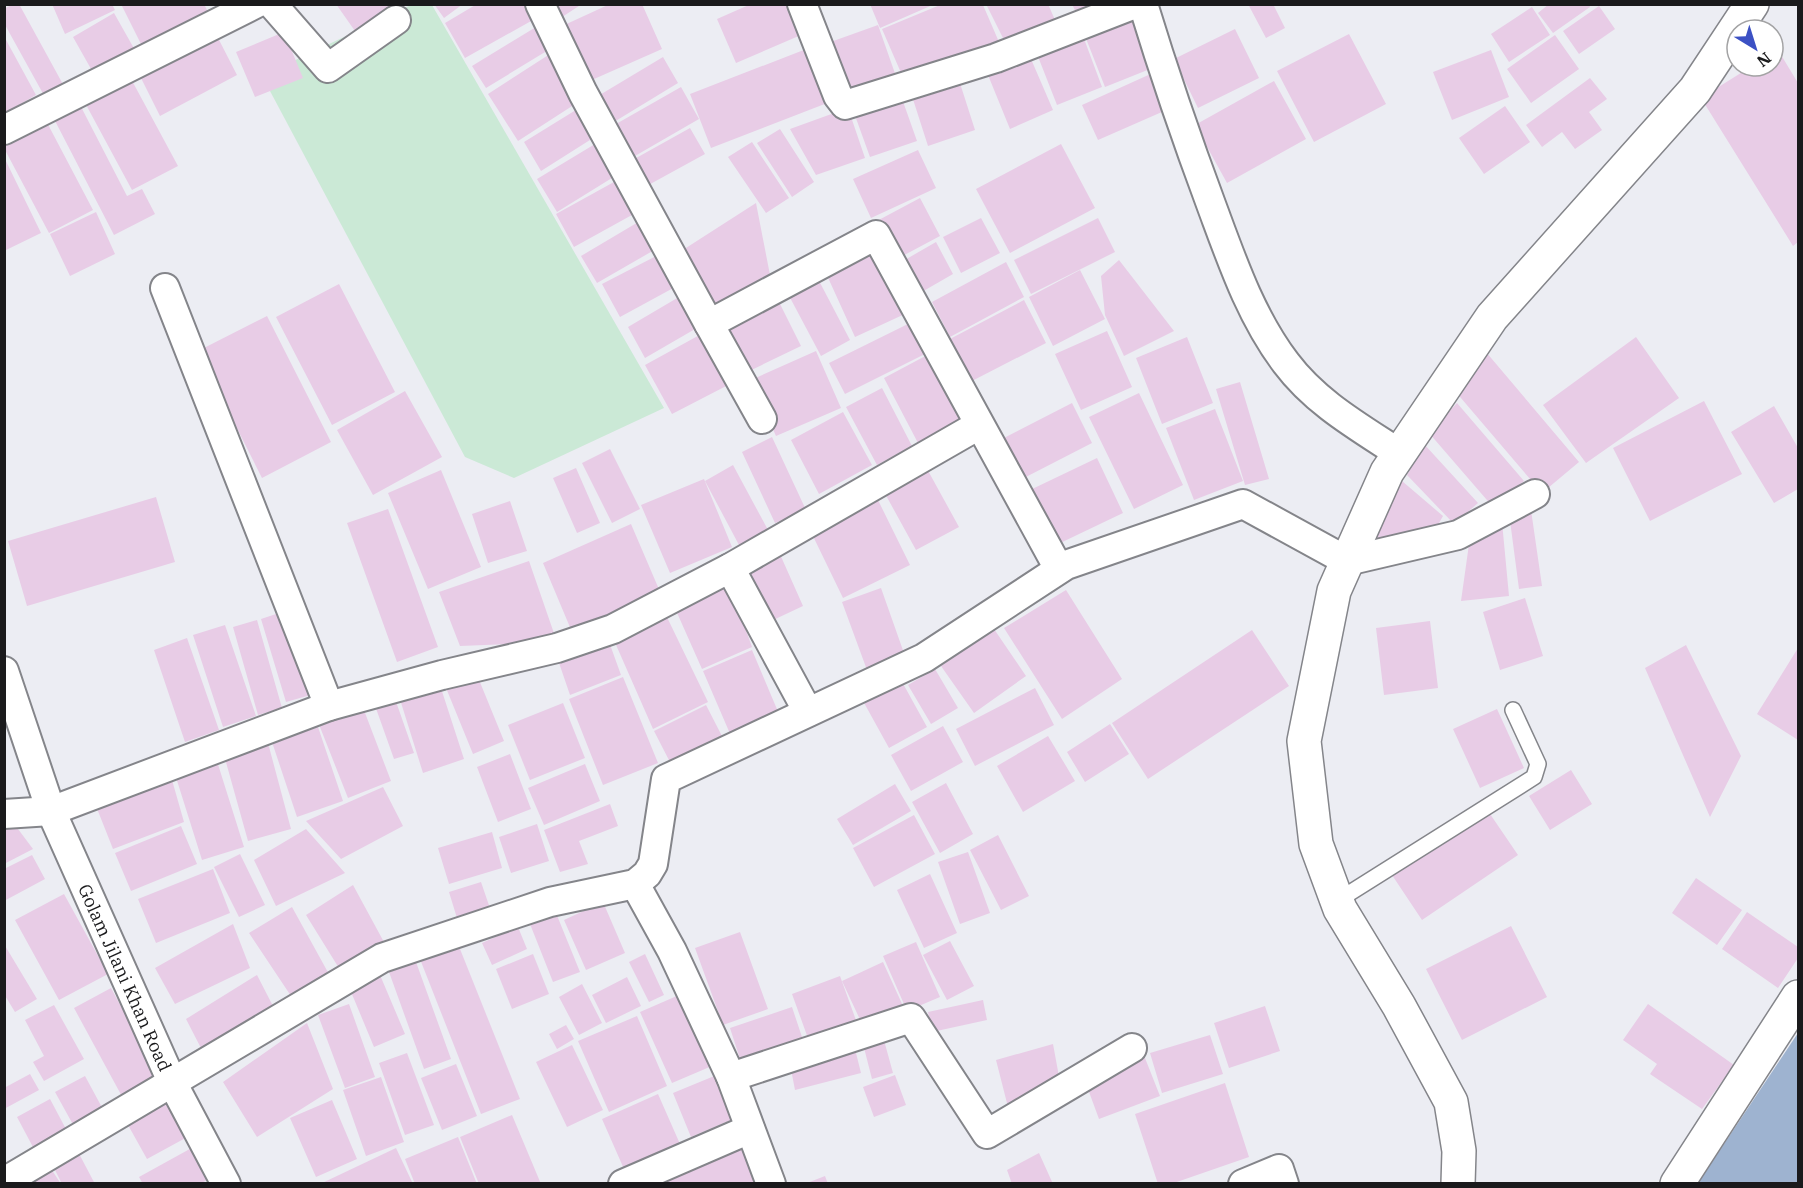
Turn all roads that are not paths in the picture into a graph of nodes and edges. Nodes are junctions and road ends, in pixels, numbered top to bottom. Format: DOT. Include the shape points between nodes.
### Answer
graph roads {
  1 [pos="255,4"];
  2 [pos="272,4"];
  3 [pos="540,4"];
  4 [pos="802,4"];
  5 [pos="1135,4"];
  6 [pos="1143,4"];
  7 [pos="1752,4"];
  8 [pos="396,20"];
  9 [pos="4,130"];
  10 [pos="165,288"];
  11 [pos="710,324"];
  12 [pos="762,419"];
  13 [pos="979,425"];
  14 [pos="1400,454"];
  15 [pos="1535,494"];
  16 [pos="1347,561"];
  17 [pos="730,568"];
  18 [pos="1059,569"];
  19 [pos="4,671"];
  20 [pos="329,706"];
  21 [pos="1513,710"];
  22 [pos="808,712"];
  23 [pos="51,812"];
  24 [pos="4,814"];
  25 [pos="635,884"];
  26 [pos="1337,901"];
  27 [pos="1798,997"];
  28 [pos="1132,1048"];
  29 [pos="731,1077"];
  30 [pos="173,1084"];
  31 [pos="750,1129"];
  32 [pos="4,1182"];
  33 [pos="226,1184"];
  34 [pos="623,1184"];
  35 [pos="771,1184"];
  36 [pos="1243,1184"];
  37 [pos="1284,1184"];
  38 [pos="1458,1184"];
  39 [pos="1677,1184"];
  1 -- 9 [label="street"];
  2 -- 8 [label="street" via="328,68"];
  3 -- 11 [label="street" via="583,93"];
  4 -- 5 [label="street" via="845,105 996,58"];
  6 -- 14 [label="street" via="1175,108 1233,265 1258,319 1286,364 1328,407"];
  7 -- 14 [label="street" via="1695,90 1492,317"];
  10 -- 20 [label="street"];
  11 -- 12 [label="street"];
  11 -- 13 [label="street" via="876,235"];
  13 -- 17 [label="street"];
  13 -- 18 [label="street"];
  14 -- 16 [label="street" via="1387,472"];
  15 -- 16 [label="street" via="1458,535"];
  16 -- 18 [label="street" via="1244,504"];
  16 -- 26 [label="street" via="1334,591 1304,741 1316,844"];
  17 -- 20 [label="street" via="613,629"];
  17 -- 22 [label="street"];
  18 -- 22 [label="street" via="924,658"];
  19 -- 23 [label="street, Golam Jilani Khan Road"];
  20 -- 23 [label="street"];
  21 -- 26 [label="lane" via="1538,764 1534,777"];
  22 -- 25 [label="street" via="666,780 653,864"];
  23 -- 24 [label="street"];
  23 -- 30 [label="street, Golam Jilani Khan Road"];
  25 -- 29 [label="street" via="672,951"];
  25 -- 30 [label="street" via="550,902 382,958"];
  26 -- 38 [label="street" via="1451,1102 1459,1151"];
  27 -- 39 [label="street"];
  28 -- 29 [label="street" via="987,1134 911,1018"];
  29 -- 31 [label="street"];
  30 -- 32 [label="street"];
  30 -- 33 [label="street, Golam Jilani Khan Road"];
  31 -- 34 [label="street"];
  31 -- 35 [label="street"];
  36 -- 37 [label="street" via="1279,1169"];
}
